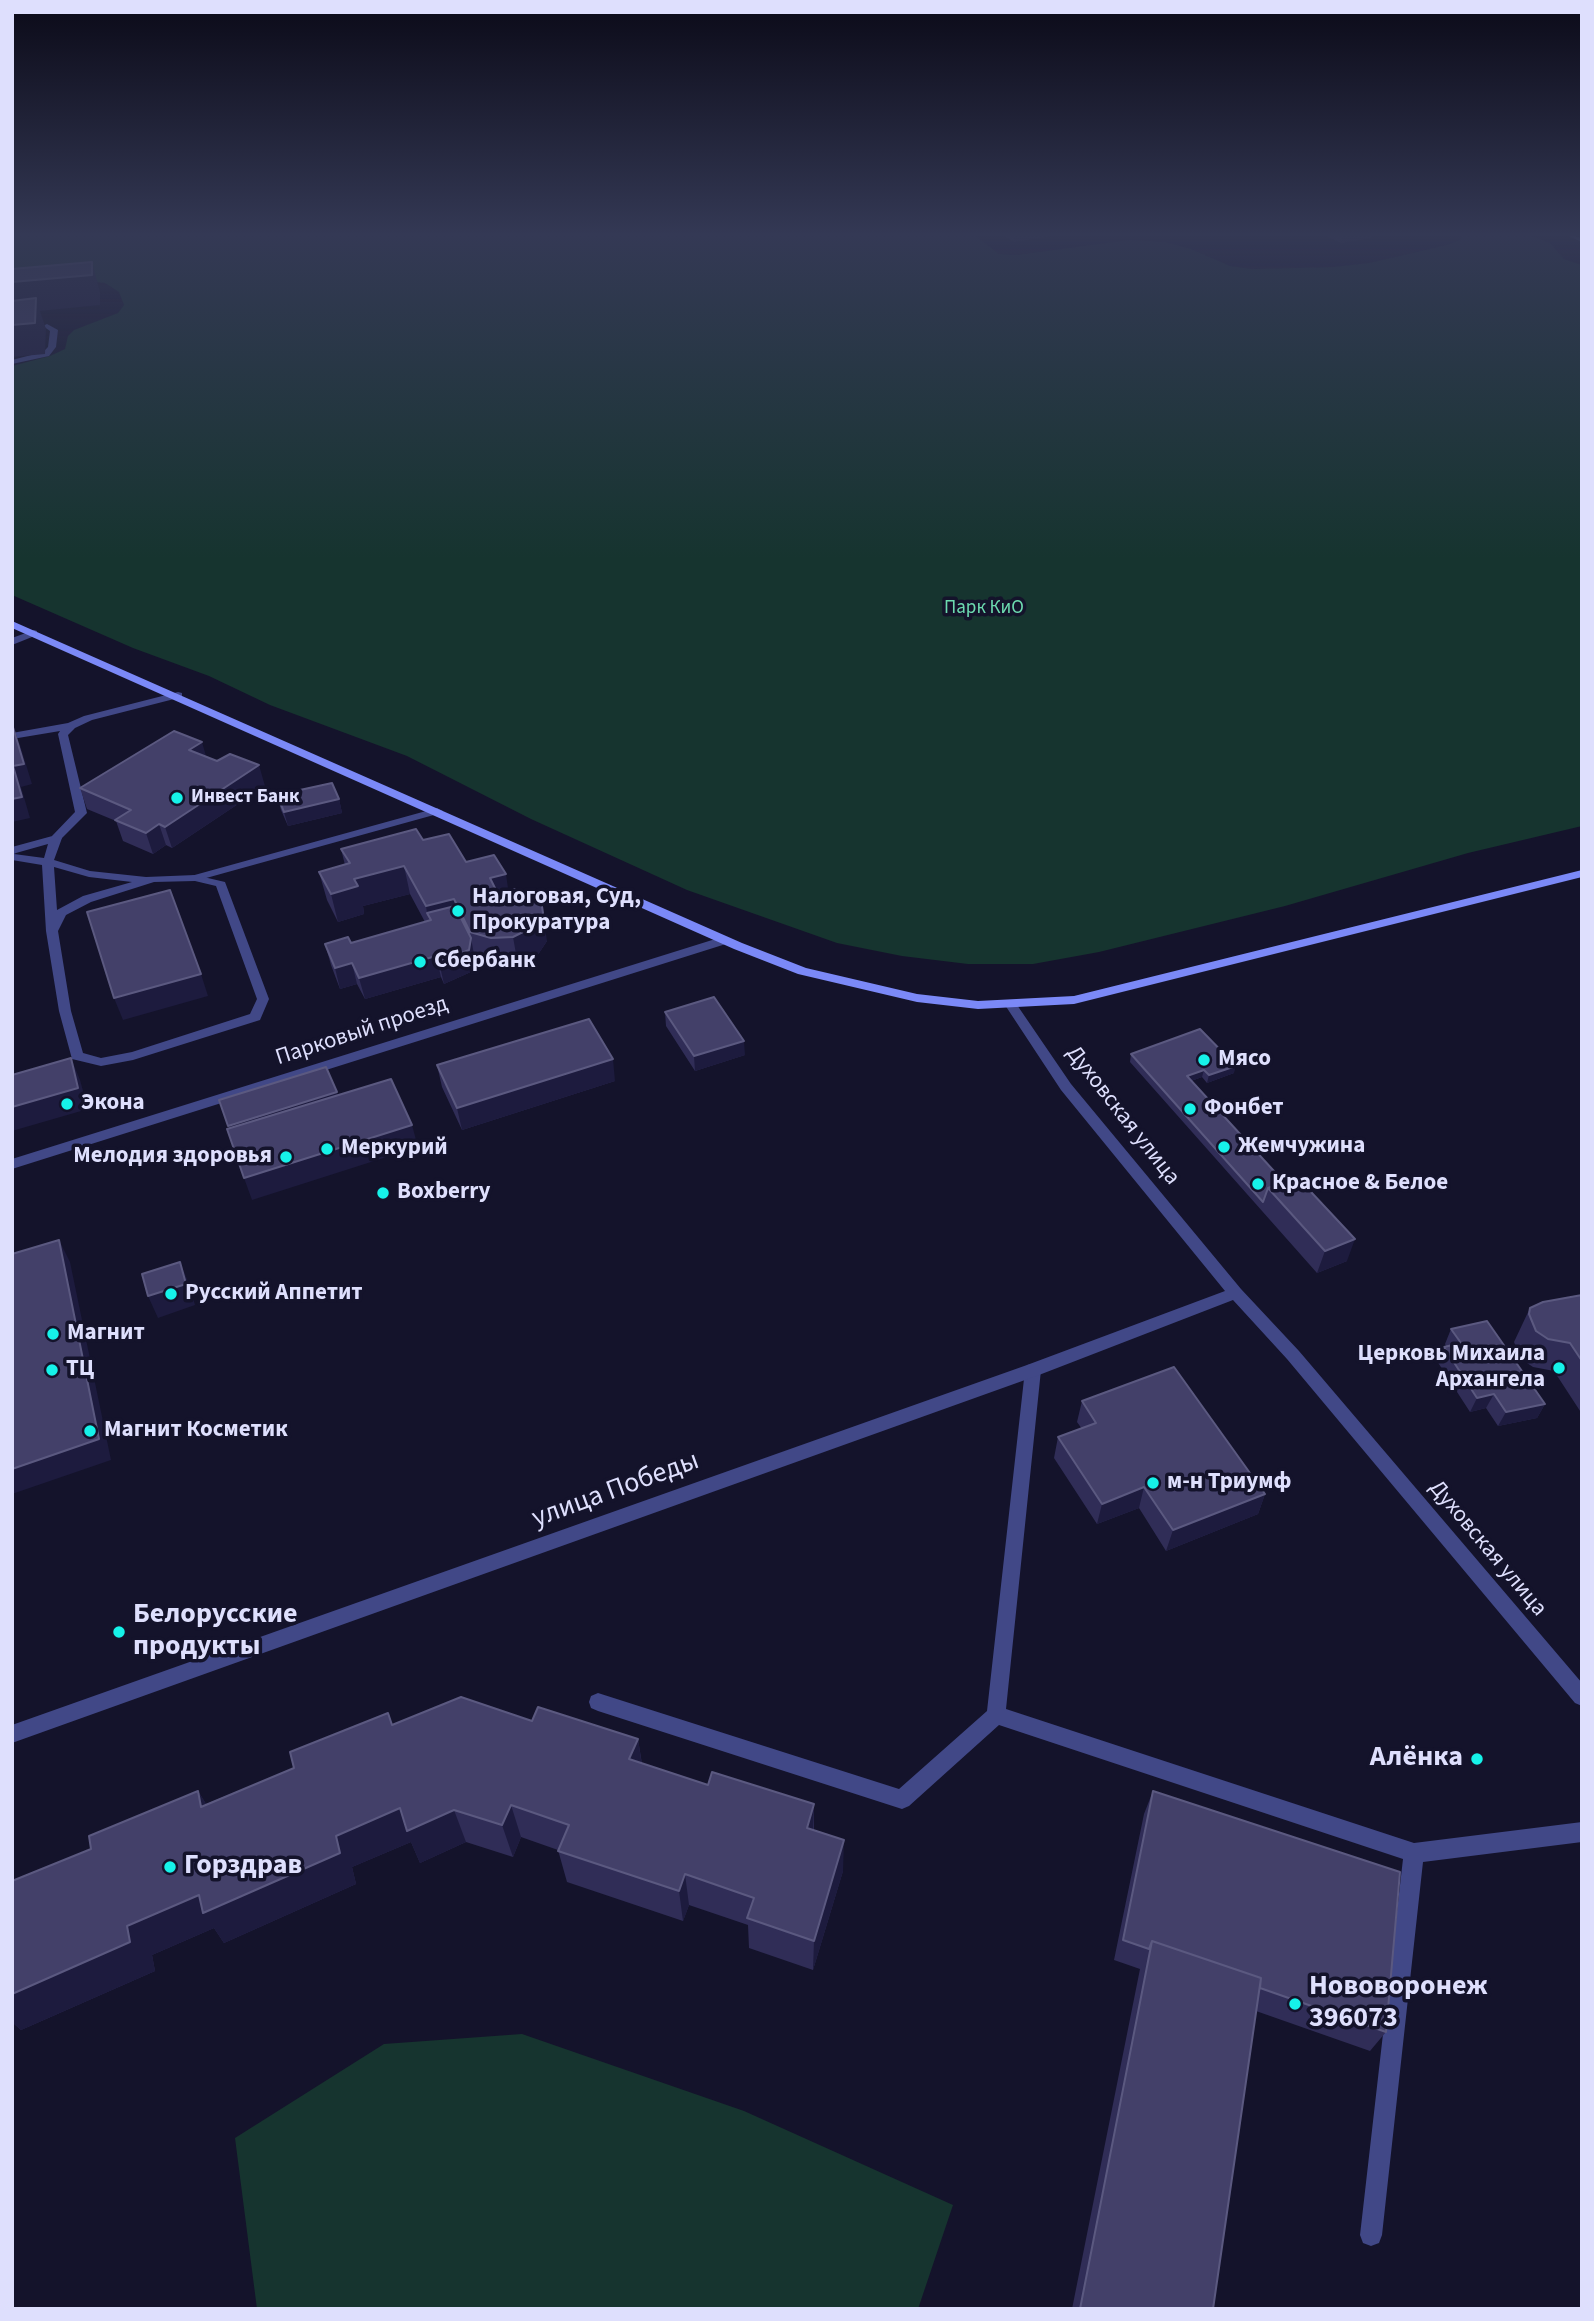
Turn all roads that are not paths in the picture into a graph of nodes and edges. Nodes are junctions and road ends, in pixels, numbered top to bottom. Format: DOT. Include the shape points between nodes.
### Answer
graph roads {
  1 [pos="52,342"];
  2 [pos="12,362"];
  3 [pos="12,624"];
  4 [pos="34,633"];
  5 [pos="12,642"];
  6 [pos="177,695"];
  7 [pos="71,726"];
  8 [pos="12,736"];
  9 [pos="436,811"];
  10 [pos="56,838"];
  11 [pos="12,851"];
  12 [pos="12,857"];
  13 [pos="48,862"];
  14 [pos="1582,873"];
  15 [pos="195,878"];
  16 [pos="153,879"];
  17 [pos="52,931"];
  18 [pos="725,940"];
  19 [pos="1012,1005"];
  20 [pos="12,1164"];
  21 [pos="1236,1293"];
  22 [pos="1033,1370"];
  23 [pos="1582,1697"];
  24 [pos="598,1702"];
  25 [pos="996,1715"];
  26 [pos="12,1734"];
  27 [pos="1582,1832"];
  28 [pos="1414,1853"];
  29 [pos="1371,2235"];
  1 -- 2 [label="street" via="46,354"];
  3 -- 4 [label="street"];
  4 -- 5 [label="street"];
  4 -- 6 [label="street"];
  6 -- 7 [label="street"];
  6 -- 9 [label="street"];
  7 -- 8 [label="street"];
  7 -- 10 [label="street" via="63,734 81,813"];
  9 -- 15 [label="street"];
  9 -- 18 [label="street"];
  10 -- 11 [label="street"];
  10 -- 13 [label="street"];
  12 -- 13 [label="street"];
  13 -- 16 [label="street" via="89,874"];
  13 -- 17 [label="street"];
  14 -- 19 [label="street" via="1091,996"];
  15 -- 16 [label="street"];
  15 -- 17 [label="street" via="221,884 263,999 255,1017 232,1026 102,1062 77,1056"];
  16 -- 17 [label="street" via="87,899 61,913"];
  18 -- 19 [label="street" via="802,971 880,991 978,1005"];
  18 -- 20 [label="street, Парковый проезд"];
  19 -- 21 [label="street, Духовская улица" via="1066,1087"];
  21 -- 22 [label="street, улица Победы"];
  21 -- 23 [label="street, Духовская улица"];
  22 -- 25 [label="street"];
  22 -- 26 [label="street, улица Победы"];
  24 -- 25 [label="street" via="902,1800"];
  25 -- 28 [label="street"];
  27 -- 28 [label="street"];
  28 -- 29 [label="street"];
}
